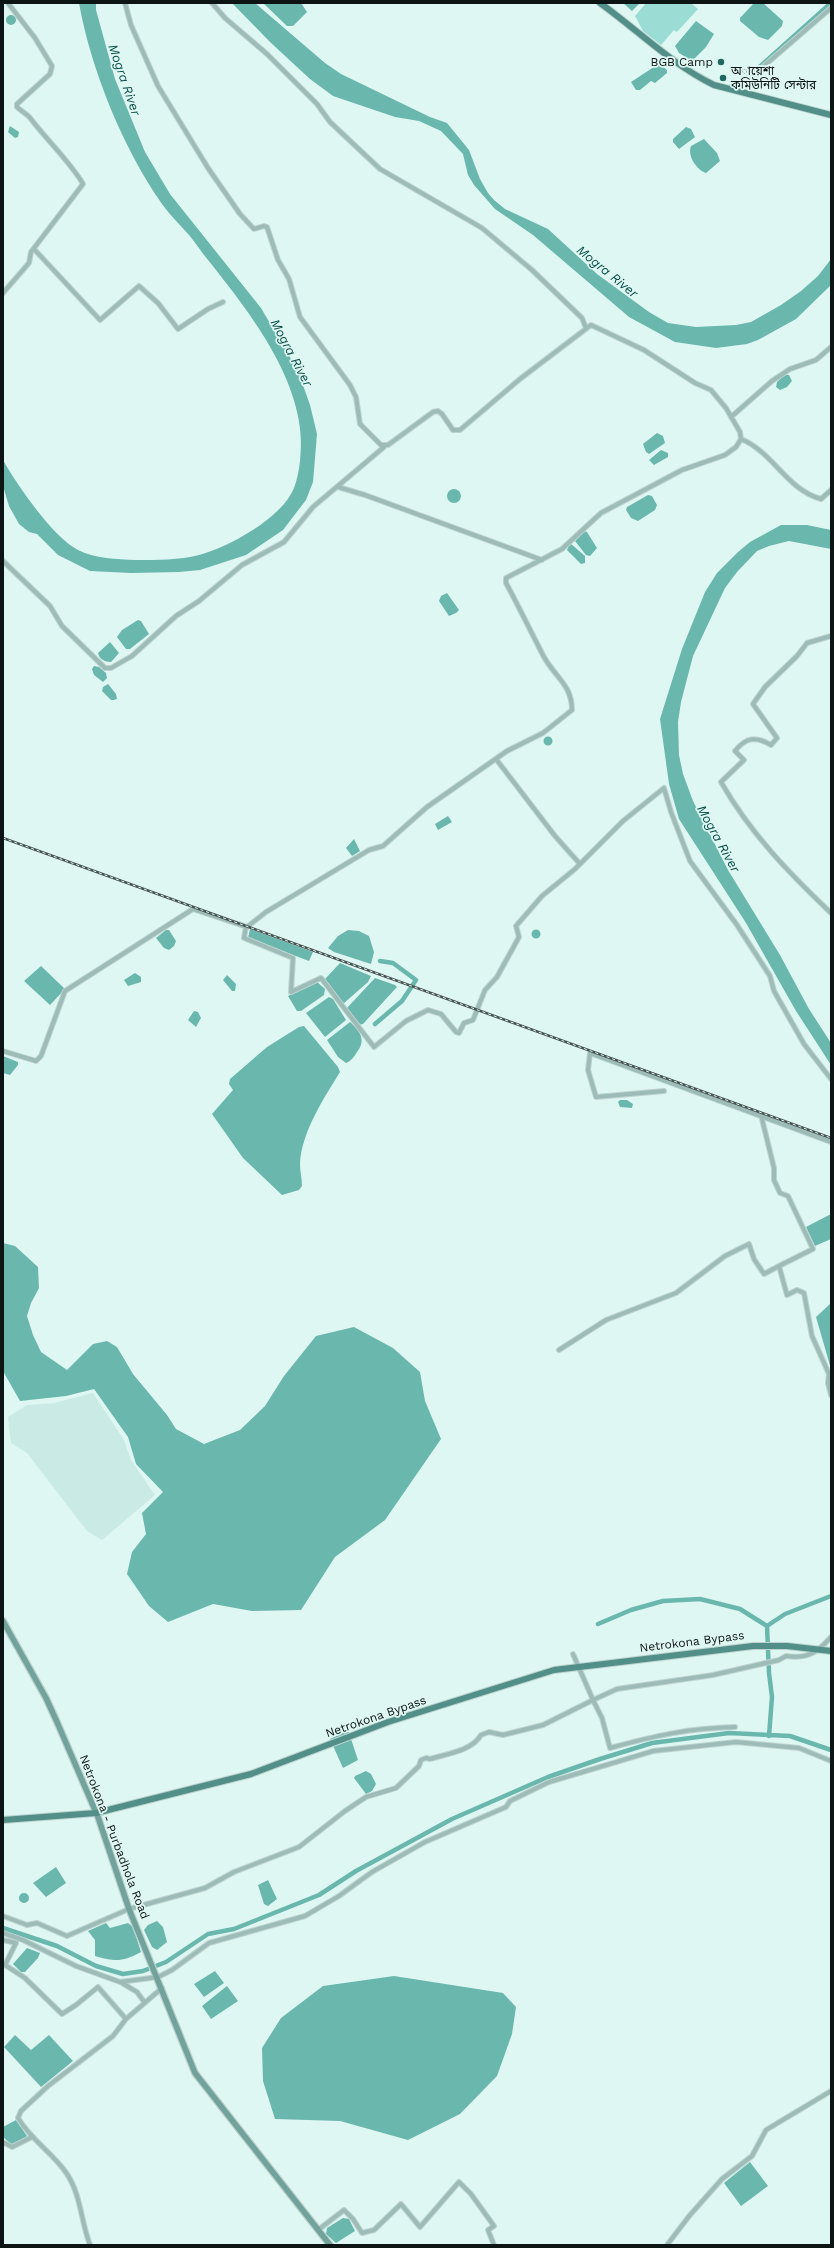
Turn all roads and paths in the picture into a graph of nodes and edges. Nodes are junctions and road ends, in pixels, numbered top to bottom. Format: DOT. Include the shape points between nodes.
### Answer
graph roads {
  1 [pos="8,3"];
  2 [pos="125,3"];
  3 [pos="212,3"];
  4 [pos="600,3"];
  5 [pos="831,8"];
  6 [pos="735,91"];
  7 [pos="831,115"];
  8 [pos="34,249"];
  9 [pos="3,293"];
  10 [pos="223,302"];
  11 [pos="586,328"];
  12 [pos="831,347"];
  13 [pos="731,417"];
  14 [pos="741,439"];
  15 [pos="385,447"];
  16 [pos="338,487"];
  17 [pos="831,491"];
  18 [pos="542,560"];
  19 [pos="3,561"];
  20 [pos="831,636"];
  21 [pos="496,760"];
  22 [pos="580,864"];
  23 [pos="831,913"];
  24 [pos="246,927"];
  25 [pos="3,1051"];
  26 [pos="831,1079"];
  27 [pos="664,1091"];
  28 [pos="761,1115"];
  29 [pos="831,1142"];
  30 [pos="779,1266"];
  31 [pos="559,1350"];
  32 [pos="831,1395"];
  33 [pos="3,1621"];
  34 [pos="831,1637"];
  35 [pos="819,1649"];
  36 [pos="831,1651"];
  37 [pos="573,1654"];
  38 [pos="594,1700"];
  39 [pos="735,1727"];
  40 [pos="831,1761"];
  41 [pos="96,1813"];
  42 [pos="3,1820"];
  43 [pos="129,1909"];
  44 [pos="3,1916"];
  45 [pos="3,1933"];
  46 [pos="3,1940"];
  47 [pos="158,1976"];
  48 [pos="120,1982"];
  49 [pos="162,1988"];
  50 [pos="145,2003"];
  51 [pos="126,2019"];
  52 [pos="831,2091"];
  53 [pos="32,2137"];
  54 [pos="3,2144"];
  55 [pos="318,2230"];
  56 [pos="90,2245"];
  57 [pos="330,2245"];
  58 [pos="494,2245"];
  59 [pos="667,2245"];
  1 -- 8 [label="street" via="35,38 52,66 50,74 17,104 17,107 30,118 83,184"];
  2 -- 15 [label="street" via="131,25 158,86 208,168 240,214 254,229 267,227 278,260 289,279 300,317 350,385 356,397 360,424"];
  3 -- 11 [label="street" via="225,18 267,54 317,104 330,122 380,169 482,228 532,270 582,318"];
  4 -- 6 [label="main road" via="679,65 714,85"];
  5 -- 6 [label="street"];
  6 -- 7 [label="main road"];
  8 -- 9 [label="street" via="29,263"];
  8 -- 10 [label="street" via="100,320 139,286 158,303 178,329"];
  11 -- 13 [label="street" via="595,326 644,350 710,390 720,399"];
  11 -- 15 [label="street" via="460,430 453,430 438,411 433,412"];
  12 -- 13 [label="street" via="816,360 790,369 778,377"];
  13 -- 14 [label="street"];
  14 -- 17 [label="street" via="752,443 765,453 805,493 821,499"];
  14 -- 18 [label="street" via="736,447 725,455 682,470 601,513 562,549"];
  15 -- 16 [label="street"];
  16 -- 18 [label="street"];
  16 -- 19 [label="street" via="313,507 284,542 242,565 199,601 176,616 132,656 111,668 105,668 62,626 50,606"];
  18 -- 21 [label="street" via="506,578 506,582 545,660 561,677 572,699 572,710 543,733 507,751"];
  20 -- 23 [label="street" via="807,642 765,687 753,704 777,738 771,745 758,738 741,743 735,751 744,760 721,782 744,820 770,853"];
  21 -- 22 [label="street"];
  21 -- 24 [label="street" via="427,807 383,846 369,850 266,912"];
  22 -- 24 [label="street" via="542,896 516,926 519,937 497,977 485,990 473,1020 464,1023 459,1033 441,1014 428,1010 406,1021 374,1046 321,978 291,992 293,958 244,938"];
  22 -- 26 [label="street" via="623,822 664,788 690,860 770,976 774,991 804,1044"];
  24 -- 25 [label="street" via="192,910 65,991 38,1060 31,1061"];
  27 -- 28 [label="street" via="596,1097 588,1070 590,1053"];
  28 -- 29 [label="street"];
  28 -- 30 [label="street" via="774,1168 774,1180 780,1193 788,1196 813,1249"];
  30 -- 31 [label="street" via="764,1274 754,1259 749,1244 725,1256 676,1293 606,1320"];
  30 -- 32 [label="street" via="787,1295 797,1290 804,1293 812,1336 829,1374"];
  33 -- 41 [label="main road, Netrokona - Purbadhola Road" via="46,1698"];
  34 -- 35 [label="street"];
  35 -- 36 [label="main road"];
  35 -- 38 [label="street" via="800,1658 786,1656 762,1665 714,1675 617,1689"];
  35 -- 41 [label="main road, Netrokona Bypass" via="759,1646 554,1670 388,1722 251,1774"];
  37 -- 38 [label="street"];
  38 -- 39 [label="street" via="610,1748 667,1733"];
  38 -- 43 [label="street" via="543,1725 503,1735 489,1732 464,1748 421,1760 419,1766 396,1788 366,1797 299,1848 234,1872 205,1888"];
  40 -- 47 [label="street" via="799,1748 736,1742 653,1751 549,1782 510,1801 506,1808 424,1842 305,1916 209,1943 172,1970"];
  41 -- 42 [label="main road, Netrokona Bypass"];
  41 -- 43 [label="main road, Netrokona - Purbadhola Road"];
  43 -- 44 [label="street" via="67,1936 37,1923 26,1925"];
  43 -- 47 [label="main road, Netrokona - Purbadhola Road"];
  45 -- 48 [label="street" via="76,1966"];
  46 -- 51 [label="street" via="16,1943 5,1965 25,1978 62,2014 98,1987"];
  47 -- 48 [label="street"];
  47 -- 49 [label="main road, Netrokona - Purbadhola Road"];
  48 -- 50 [label="street" via="137,1992"];
  49 -- 50 [label="street"];
  49 -- 55 [label="main road, Netrokona - Purbadhola Road" via="195,2073"];
  50 -- 51 [label="street"];
  51 -- 53 [label="street" via="113,2036 48,2086 21,2111 18,2118"];
  52 -- 59 [label="street" via="766,2130 752,2156 722,2179"];
  53 -- 54 [label="street" via="12,2147"];
  53 -- 56 [label="street" via="43,2145 67,2174 73,2186"];
  55 -- 57 [label="main road, Netrokona - Purbadhola Road"];
  55 -- 58 [label="street" via="344,2210 362,2233 374,2230 401,2204 420,2227 459,2182 494,2226 488,2230"];
}
